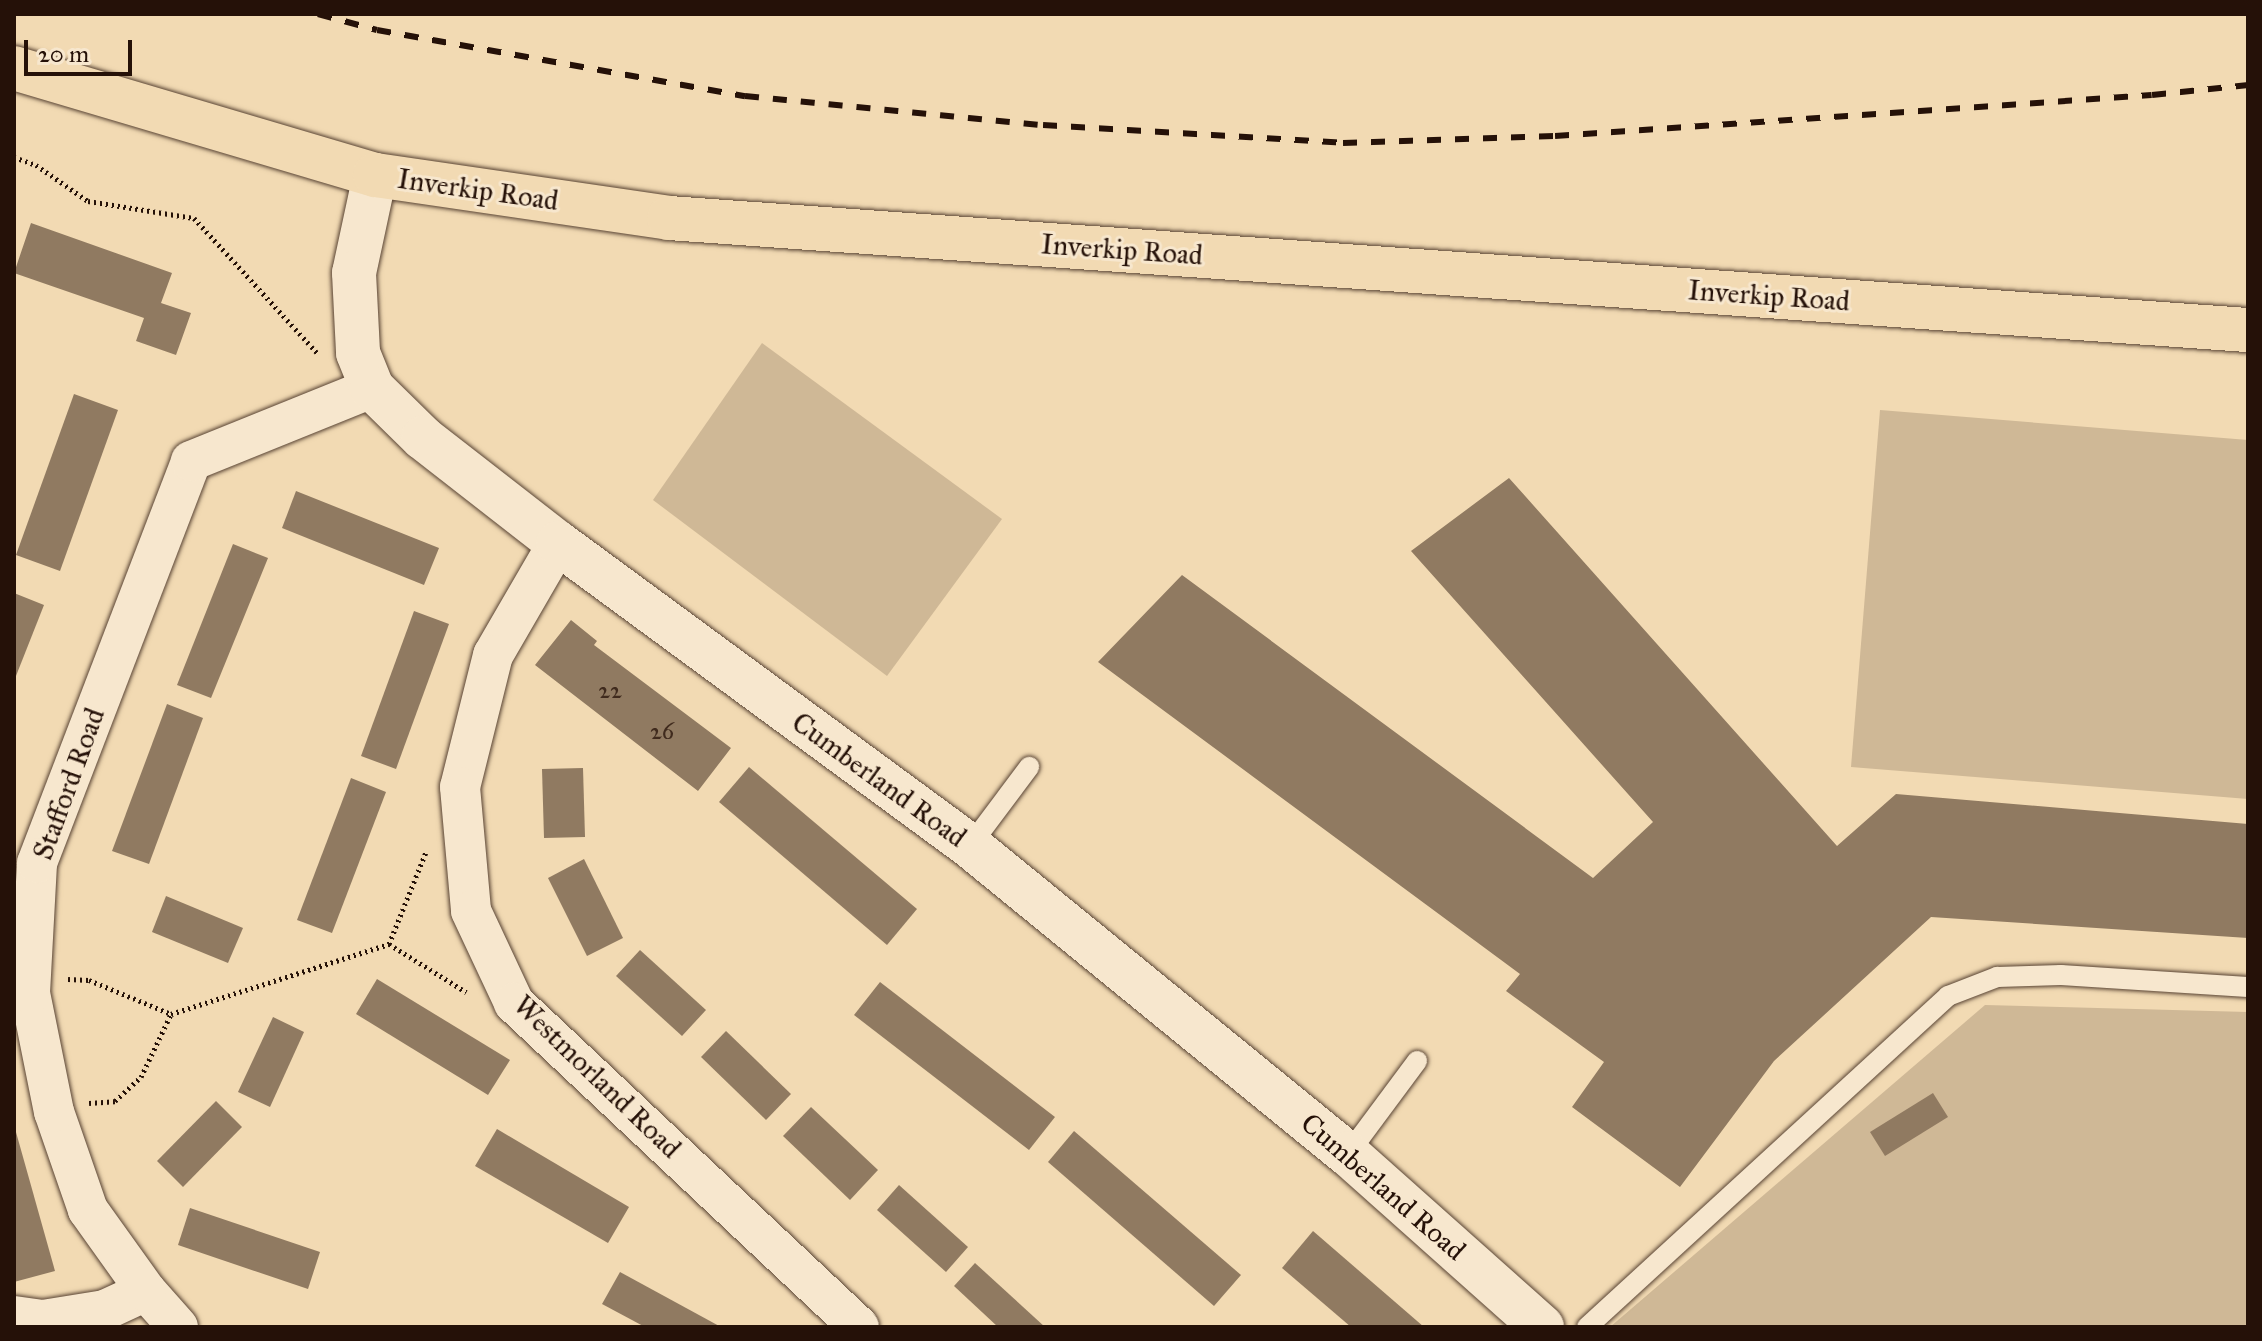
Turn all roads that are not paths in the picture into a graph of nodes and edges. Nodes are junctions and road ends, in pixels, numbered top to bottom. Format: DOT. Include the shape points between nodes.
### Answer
graph roads {
  1 [pos="14,68"];
  2 [pos="375,175"];
  3 [pos="2248,330"];
  4 [pos="365,371"];
  5 [pos="558,543"];
  6 [pos="1029,767"];
  7 [pos="970,846"];
  8 [pos="26,865"];
  9 [pos="2248,987"];
  10 [pos="1417,1061"];
  11 [pos="1348,1154"];
  12 [pos="146,1291"];
  13 [pos="14,1316"];
  14 [pos="178,1327"];
  15 [pos="859,1327"];
  16 [pos="1542,1327"];
  17 [pos="1587,1327"];
  1 -- 2 [label="highway, Inverkip Road"];
  2 -- 3 [label="highway, Inverkip Road" via="669,218"];
  2 -- 4 [label="street" via="354,273"];
  4 -- 5 [label="street, Cumberland Road" via="423,438"];
  4 -- 8 [label="street, Stafford Road" via="191,461"];
  5 -- 7 [label="street, Cumberland Road"];
  5 -- 15 [label="street, Westmorland Road" via="493,655 460,787 471,911 514,1003"];
  6 -- 7 [label="lane"];
  7 -- 11 [label="street, Cumberland Road"];
  8 -- 12 [label="street, Stafford Road" via="30,993 54,1112 88,1210"];
  9 -- 17 [label="lane" via="2061,975 1997,977 1948,996"];
  10 -- 11 [label="lane"];
  11 -- 16 [label="street, Cumberland Road"];
  12 -- 13 [label="street" via="105,1310 43,1320"];
  12 -- 14 [label="street, Stafford Road"];
}
